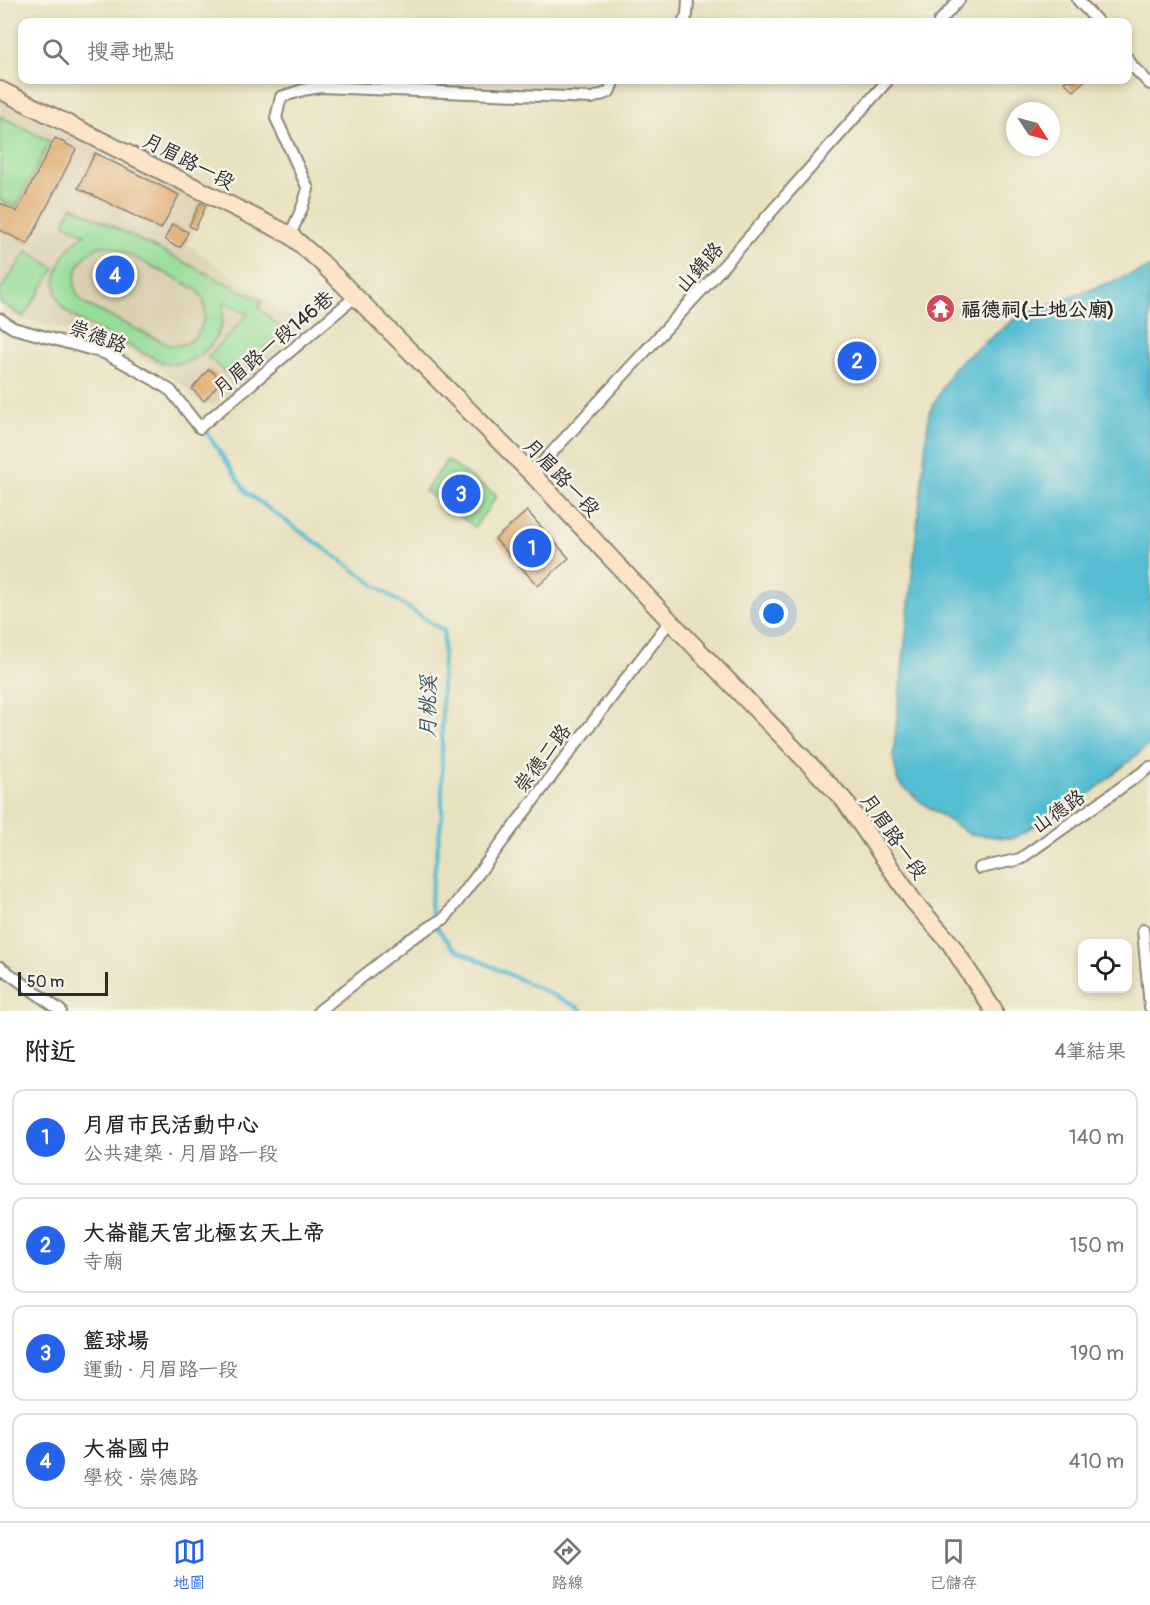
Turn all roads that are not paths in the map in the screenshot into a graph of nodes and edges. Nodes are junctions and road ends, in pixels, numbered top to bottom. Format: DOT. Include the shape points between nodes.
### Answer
graph roads {
  1 [pos="687,0"];
  2 [pos="959,0"];
  3 [pos="1078,0"];
  4 [pos="685,18"];
  5 [pos="943,18"];
  6 [pos="1094,18"];
  7 [pos="1132,65"];
  8 [pos="612,84"];
  9 [pos="884,84"];
  10 [pos="1150,84"];
  11 [pos="0,90"];
  12 [pos="290,235"];
  13 [pos="355,297"];
  14 [pos="0,319"];
  15 [pos="200,427"];
  16 [pos="532,474"];
  17 [pos="670,621"];
  18 [pos="1150,767"];
  19 [pos="980,868"];
  20 [pos="1143,930"];
  21 [pos="0,967"];
  22 [pos="1150,1007"];
  23 [pos="61,1011"];
  24 [pos="318,1011"];
  25 [pos="994,1011"];
  1 -- 4 [label="street"];
  2 -- 5 [label="street"];
  3 -- 6 [label="street"];
  7 -- 10 [label="street"];
  8 -- 12 [label="street" via="609,92 592,98 320,87 281,97 276,118 308,189"];
  9 -- 16 [label="street, 山錦路"];
  11 -- 12 [label="street, 月眉路一段"];
  12 -- 13 [label="street, 月眉路一段"];
  13 -- 15 [label="street, 月眉路一段146巷"];
  13 -- 16 [label="street, 月眉路一段"];
  14 -- 15 [label="street, 崇德路" via="14,328 104,353 122,362 171,391"];
  16 -- 17 [label="street, 月眉路一段"];
  17 -- 24 [label="street, 崇德二路" via="445,918 409,940"];
  17 -- 25 [label="street, 月眉路一段" via="844,800 914,902 950,943"];
  18 -- 19 [label="street, 山德路" via="1020,859"];
  20 -- 22 [label="street"];
  21 -- 23 [label="street"];
}
